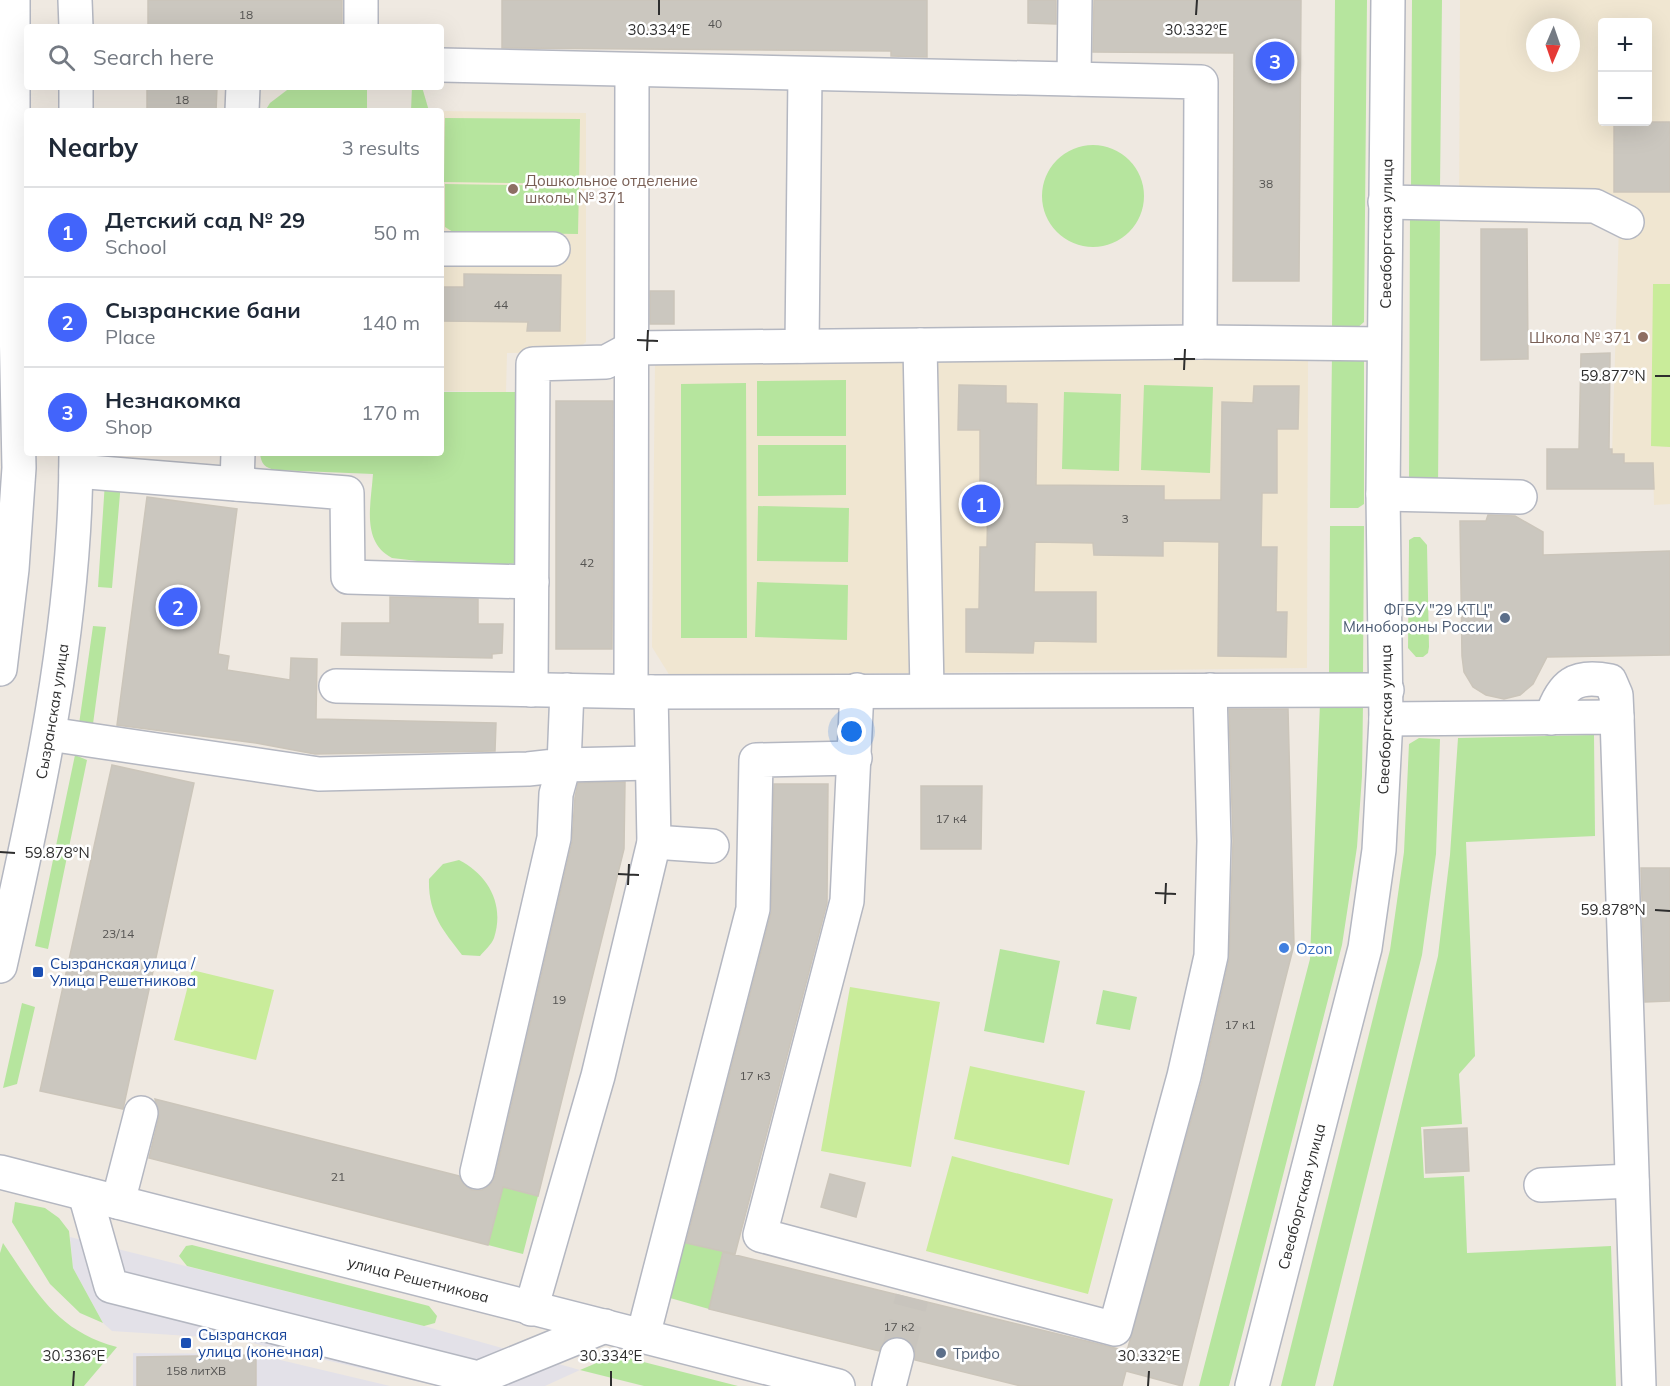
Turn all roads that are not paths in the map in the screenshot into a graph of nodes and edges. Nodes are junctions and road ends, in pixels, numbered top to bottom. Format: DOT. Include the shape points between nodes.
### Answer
graph roads {
  1 [pos="13,0"];
  2 [pos="75,0"];
  3 [pos="361,0"];
  4 [pos="1075,0"];
  5 [pos="1388,0"];
  6 [pos="75,24"];
  7 [pos="361,24"];
  8 [pos="444,65"];
  9 [pos="632,70"];
  10 [pos="805,74"];
  11 [pos="1074,79"];
  12 [pos="76,90"];
  13 [pos="243,90"];
  14 [pos="76,108"];
  15 [pos="242,108"];
  16 [pos="6,170"];
  17 [pos="1385,202"];
  18 [pos="1627,222"];
  19 [pos="444,249"];
  20 [pos="553,249"];
  21 [pos="1200,342"];
  22 [pos="1384,344"];
  23 [pos="920,345"];
  24 [pos="802,346"];
  25 [pos="632,348"];
  26 [pos="9,443"];
  27 [pos="76,462"];
  28 [pos="238,469"];
  29 [pos="1383,494"];
  30 [pos="1520,497"];
  31 [pos="532,582"];
  32 [pos="0,669"];
  33 [pos="336,686"];
  34 [pos="531,690"];
  35 [pos="567,690"];
  36 [pos="857,690"];
  37 [pos="927,690"];
  38 [pos="1210,690"];
  39 [pos="641,691"];
  40 [pos="1387,705"];
  41 [pos="49,734"];
  42 [pos="855,758"];
  43 [pos="651,764"];
  44 [pos="564,765"];
  45 [pos="654,842"];
  46 [pos="712,846"];
  47 [pos="11,867"];
  48 [pos="0,966"];
  49 [pos="141,1113"];
  50 [pos="0,1172"];
  51 [pos="477,1172"];
  52 [pos="1632,1181"];
  53 [pos="1541,1185"];
  54 [pos="85,1194"];
  55 [pos="118,1202"];
  56 [pos="531,1309"];
  57 [pos="604,1326"];
  58 [pos="643,1336"];
  59 [pos="838,1386"];
  60 [pos="1252,1386"];
  61 [pos="1639,1386"];
  1 -- 16 [label="street"];
  2 -- 6 [label="street"];
  3 -- 7 [label="street"];
  4 -- 11 [label="street"];
  5 -- 17 [label="street, Свеаборгская улица"];
  8 -- 9 [label="street"];
  9 -- 10 [label="street"];
  9 -- 25 [label="street"];
  10 -- 11 [label="street"];
  10 -- 24 [label="street"];
  11 -- 21 [label="street" via="1201,82"];
  12 -- 14 [label="street"];
  13 -- 15 [label="street"];
  16 -- 26 [label="street"];
  17 -- 18 [label="street" via="1595,206"];
  17 -- 22 [label="street, Свеаборгская улица"];
  19 -- 20 [label="street"];
  21 -- 22 [label="street"];
  21 -- 23 [label="street"];
  22 -- 29 [label="street, Свеаборгская улица"];
  23 -- 24 [label="street"];
  23 -- 37 [label="street"];
  24 -- 25 [label="street"];
  25 -- 31 [label="street" via="606,362 533,364"];
  25 -- 39 [label="street"];
  26 -- 32 [label="street" via="12,570"];
  27 -- 28 [label="street"];
  27 -- 41 [label="street, Сызранская улица" via="70,577"];
  28 -- 31 [label="street" via="347,494 348,577"];
  29 -- 30 [label="street"];
  29 -- 40 [label="street, Свеаборгская улица"];
  31 -- 34 [label="street"];
  33 -- 34 [label="street"];
  34 -- 35 [label="street"];
  35 -- 39 [label="street"];
  35 -- 44 [label="street"];
  36 -- 37 [label="street"];
  36 -- 39 [label="street"];
  36 -- 42 [label="street"];
  37 -- 38 [label="street"];
  38 -- 40 [label="street"];
  38 -- 42 [label="street" via="1214,841 1211,956 1184,1076 1115,1329 915,1287 760,1235 847,901"];
  39 -- 43 [label="street"];
  40 -- 52 [label="street" via="1551,718 1617,717"];
  40 -- 60 [label="street, Свеаборгская улица" via="1379,850 1365,948"];
  41 -- 44 [label="street" via="319,774"];
  41 -- 47 [label="street, Сызранская улица"];
  42 -- 58 [label="street" via="756,760 753,909"];
  43 -- 44 [label="street"];
  43 -- 45 [label="street"];
  44 -- 51 [label="street" via="556,794 554,838"];
  45 -- 46 [label="street"];
  45 -- 56 [label="street" via="598,1076"];
  47 -- 48 [label="street, Сызранская улица"];
  49 -- 55 [label="street"];
  50 -- 54 [label="street, улица Решетникова"];
  52 -- 53 [label="street"];
  52 -- 61 [label="street"];
  54 -- 55 [label="street, улица Решетникова"];
  54 -- 57 [label="street" via="111,1286 478,1378"];
  55 -- 56 [label="street, улица Решетникова"];
  56 -- 57 [label="street, улица Решетникова"];
  57 -- 58 [label="street, улица Решетникова"];
  58 -- 59 [label="street, улица Решетникова"];
}
